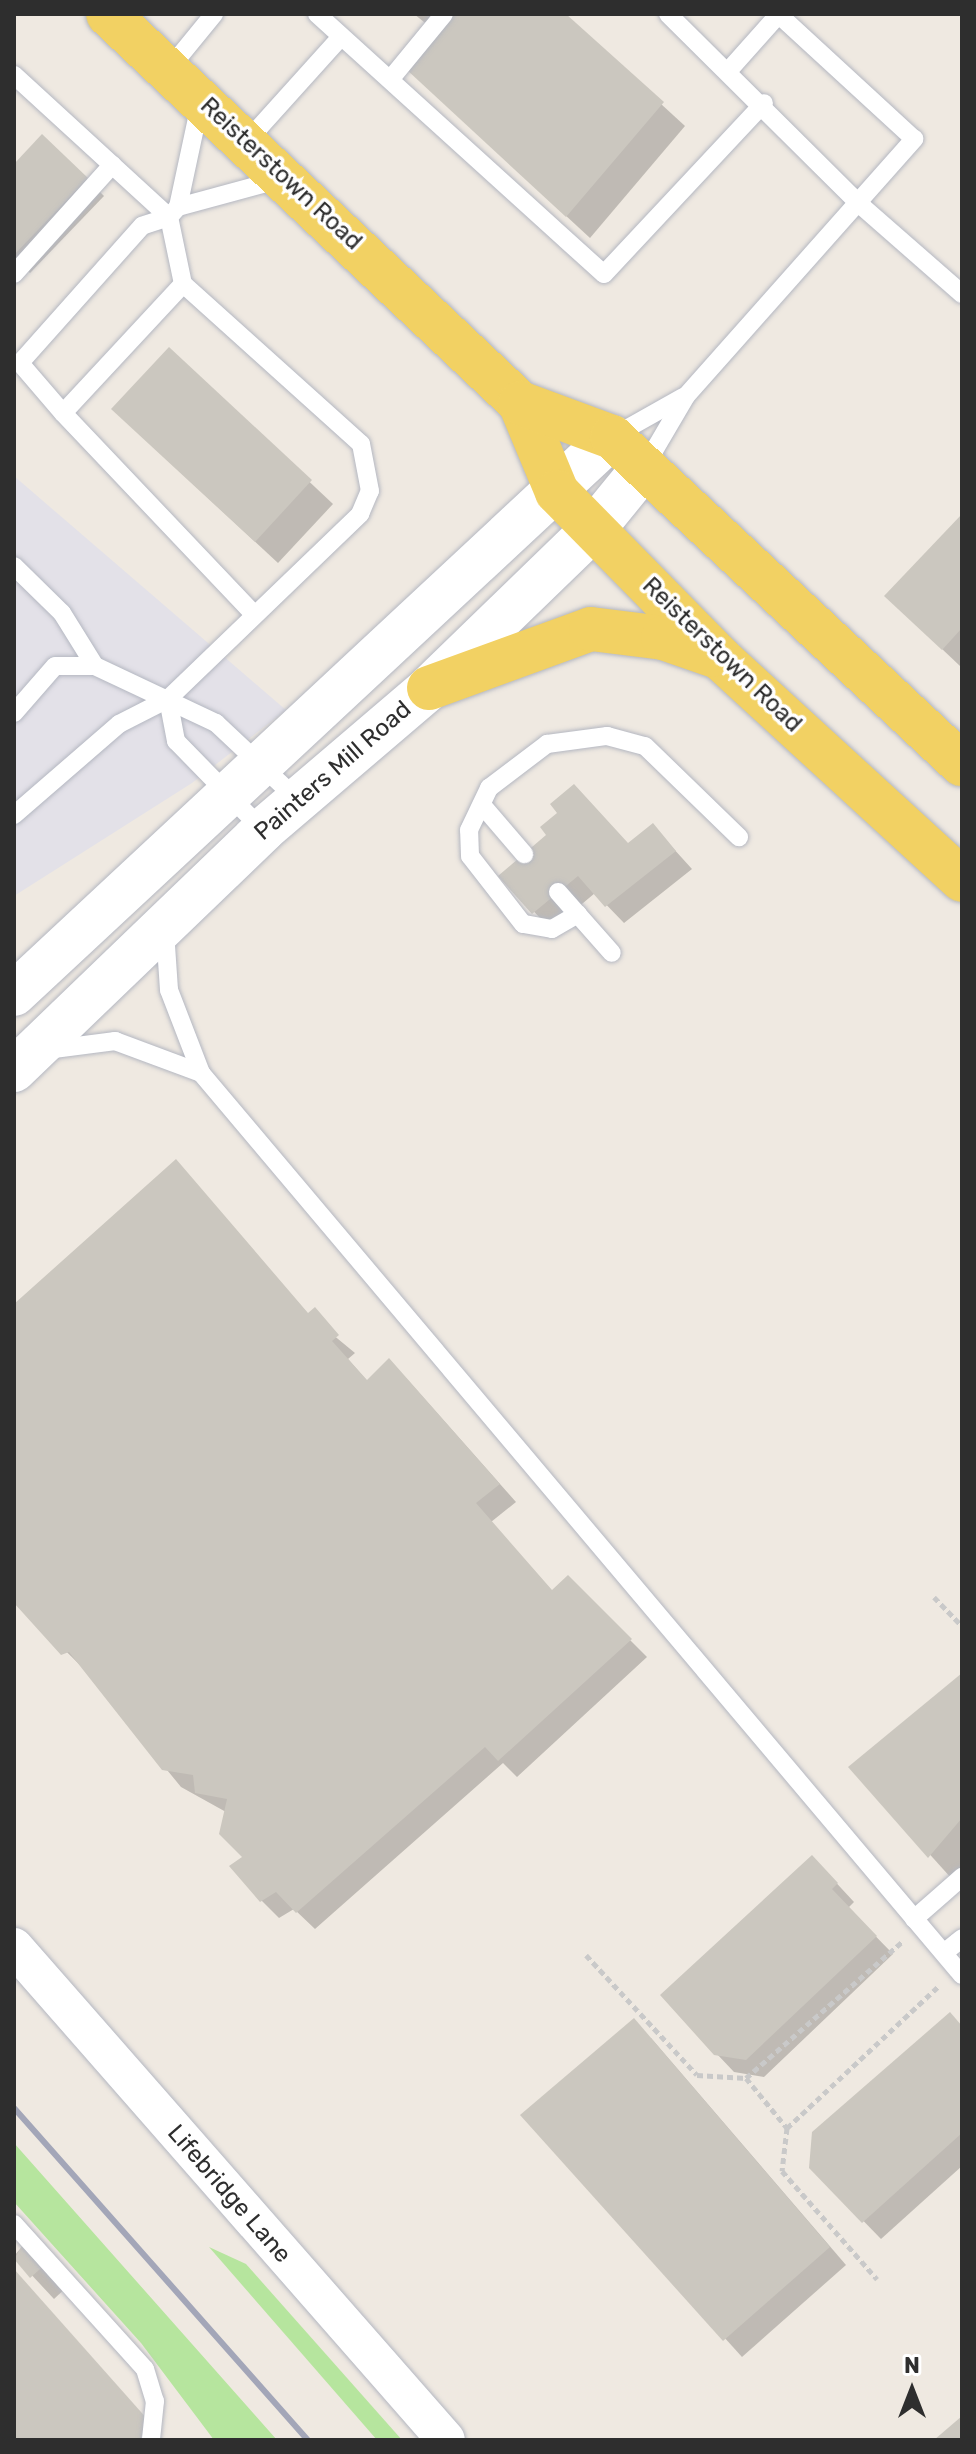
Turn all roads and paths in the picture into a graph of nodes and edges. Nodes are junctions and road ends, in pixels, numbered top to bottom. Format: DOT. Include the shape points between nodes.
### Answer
graph roads {
  1 [pos="108,14"];
  2 [pos="214,14"];
  3 [pos="317,14"];
  4 [pos="444,14"];
  5 [pos="668,14"];
  6 [pos="779,14"];
  7 [pos="340,38"];
  8 [pos="169,69"];
  9 [pos="730,69"];
  10 [pos="393,76"];
  11 [pos="17,84"];
  12 [pos="201,99"];
  13 [pos="764,103"];
  14 [pos="248,140"];
  15 [pos="112,165"];
  16 [pos="287,178"];
  17 [pos="857,202"];
  18 [pos="174,212"];
  19 [pos="14,274"];
  20 [pos="183,284"];
  21 [pos="962,294"];
  22 [pos="686,396"];
  23 [pos="520,403"];
  24 [pos="63,413"];
  25 [pos="612,437"];
  26 [pos="645,466"];
  27 [pos="557,492"];
  28 [pos="596,526"];
  29 [pos="14,566"];
  30 [pos="252,612"];
  31 [pos="721,659"];
  32 [pos="95,666"];
  33 [pos="429,688"];
  34 [pos="168,699"];
  35 [pos="14,713"];
  36 [pos="260,763"];
  37 [pos="962,764"];
  38 [pos="226,792"];
  39 [pos="297,799"];
  40 [pos="482,805"];
  41 [pos="14,815"];
  42 [pos="263,830"];
  43 [pos="739,837"];
  44 [pos="524,854"];
  45 [pos="962,880"];
  46 [pos="558,892"];
  47 [pos="578,914"];
  48 [pos="165,929"];
  49 [pos="612,953"];
  50 [pos="14,994"];
  51 [pos="25,1061"];
  52 [pos="201,1073"];
  53 [pos="934,1597"];
  54 [pos="962,1626"];
  55 [pos="962,1877"];
  56 [pos="918,1922"];
  57 [pos="962,1938"];
  58 [pos="14,1947"];
  59 [pos="945,1952"];
  60 [pos="586,1955"];
  61 [pos="959,1972"];
  62 [pos="746,2078"];
  63 [pos="787,2128"];
  64 [pos="14,2224"];
  65 [pos="877,2279"];
  66 [pos="151,2440"];
  67 [pos="446,2440"];
  1 -- 8 [label="main road, Reisterstown Road"];
  2 -- 8 [label="lane"];
  3 -- 7 [label="lane"];
  4 -- 10 [label="lane"];
  5 -- 9 [label="lane"];
  6 -- 9 [label="lane"];
  6 -- 17 [label="lane" via="914,139"];
  7 -- 10 [label="lane"];
  7 -- 14 [label="lane"];
  8 -- 12 [label="main road, Reisterstown Road"];
  9 -- 13 [label="lane"];
  10 -- 13 [label="lane" via="604,274"];
  11 -- 15 [label="lane"];
  12 -- 14 [label="main road, Reisterstown Road"];
  12 -- 18 [label="lane"];
  13 -- 17 [label="lane"];
  14 -- 16 [label="main road, Reisterstown Road"];
  15 -- 18 [label="lane"];
  15 -- 19 [label="lane"];
  16 -- 18 [label="lane"];
  16 -- 23 [label="main road, Reisterstown Road"];
  17 -- 21 [label="lane"];
  17 -- 22 [label="lane"];
  18 -- 20 [label="lane"];
  18 -- 24 [label="lane" via="142,226 20,363"];
  20 -- 24 [label="lane"];
  20 -- 30 [label="lane" via="346,428 361,444 368,470 360,514"];
  22 -- 25 [label="lane"];
  22 -- 26 [label="lane"];
  23 -- 25 [label="main road, Reisterstown Road"];
  23 -- 27 [label="main road, Reisterstown Road"];
  24 -- 30 [label="lane"];
  25 -- 26 [label="main road, Reisterstown Road"];
  25 -- 27 [label="main road"];
  26 -- 28 [label="main road, Painters Mill Road"];
  26 -- 37 [label="main road, Reisterstown Road"];
  27 -- 28 [label="main road, Reisterstown Road"];
  27 -- 36 [label="main road"];
  28 -- 31 [label="main road, Reisterstown Road"];
  28 -- 33 [label="main road, Painters Mill Road"];
  29 -- 32 [label="lane" via="62,613"];
  30 -- 34 [label="lane"];
  31 -- 33 [label="main road" via="663,638 591,629"];
  31 -- 45 [label="main road, Reisterstown Road"];
  32 -- 34 [label="lane"];
  32 -- 35 [label="lane" via="55,666"];
  33 -- 39 [label="main road, Painters Mill Road"];
  34 -- 36 [label="lane" via="216,723"];
  34 -- 38 [label="lane" via="176,741"];
  34 -- 41 [label="lane" via="119,724"];
  36 -- 38 [label="main road"];
  36 -- 39 [label="lane"];
  38 -- 42 [label="lane"];
  38 -- 50 [label="main road"];
  39 -- 42 [label="main road, Painters Mill Road"];
  40 -- 43 [label="lane" via="489,788 547,744 607,736 645,746"];
  40 -- 44 [label="lane"];
  40 -- 47 [label="lane" via="469,830 470,856 491,888 523,924 552,929"];
  42 -- 48 [label="main road, Painters Mill Road"];
  46 -- 47 [label="lane"];
  47 -- 49 [label="lane"];
  48 -- 51 [label="main road, Painters Mill Road"];
  48 -- 52 [label="lane" via="169,990"];
  51 -- 52 [label="lane" via="115,1041"];
  52 -- 56 [label="lane"];
  53 -- 54 [label="path"];
  55 -- 56 [label="lane"];
  56 -- 59 [label="lane"];
  56 -- 62 [label="path"];
  57 -- 59 [label="lane"];
  58 -- 67 [label="street, Lifebridge Lane"];
  59 -- 61 [label="lane"];
  60 -- 62 [label="path" via="697,2075"];
  61 -- 63 [label="path"];
  62 -- 63 [label="path"];
  63 -- 65 [label="path" via="782,2171"];
  64 -- 66 [label="lane" via="145,2369 155,2401"];
}
